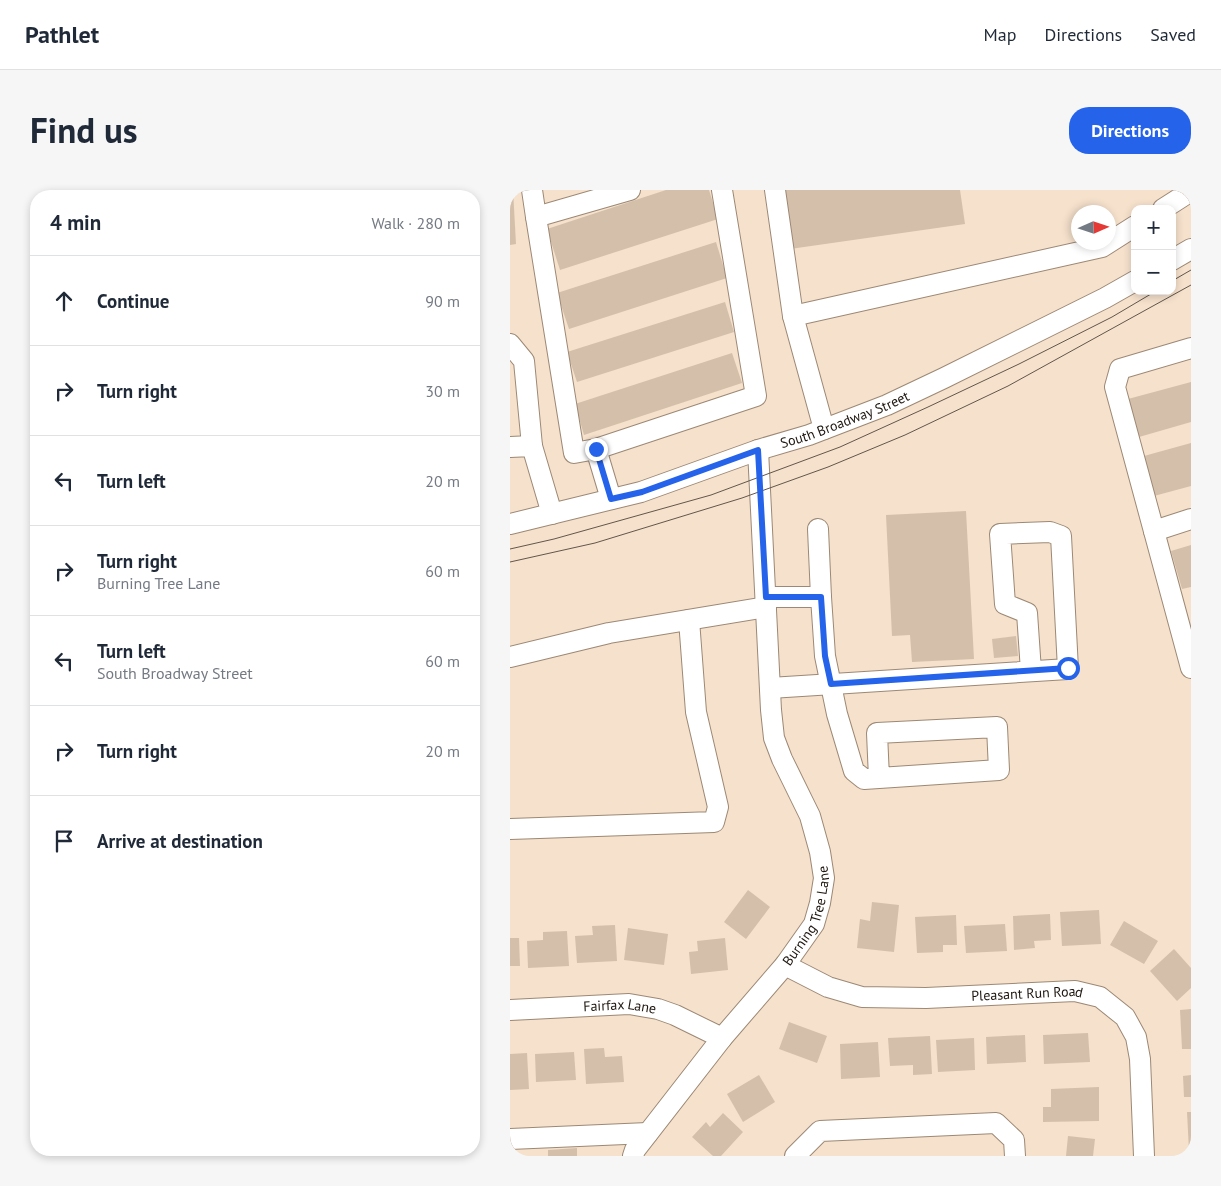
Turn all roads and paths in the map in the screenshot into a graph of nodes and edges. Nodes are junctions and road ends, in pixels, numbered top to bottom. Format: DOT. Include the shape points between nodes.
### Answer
graph roads {
  1 [pos="532,190"];
  2 [pos="722,190"];
  3 [pos="776,190"];
  4 [pos="620,191"];
  5 [pos="1191,191"];
  6 [pos="1169,205"];
  7 [pos="536,217"];
  8 [pos="1131,229"];
  9 [pos="1191,249"];
  10 [pos="1176,258"];
  11 [pos="1131,283"];
  12 [pos="793,316"];
  13 [pos="510,344"];
  14 [pos="1191,348"];
  15 [pos="824,429"];
  16 [pos="532,446"];
  17 [pos="510,447"];
  18 [pos="596,449"];
  19 [pos="758,450"];
  20 [pos="611,499"];
  21 [pos="552,514"];
  22 [pos="1191,519"];
  23 [pos="510,524"];
  24 [pos="818,529"];
  25 [pos="1154,531"];
  26 [pos="821,597"];
  27 [pos="1182,600"];
  28 [pos="766,602"];
  29 [pos="690,620"];
  30 [pos="510,657"];
  31 [pos="1191,668"];
  32 [pos="1031,671"];
  33 [pos="831,684"];
  34 [pos="770,688"];
  35 [pos="879,778"];
  36 [pos="510,829"];
  37 [pos="785,965"];
  38 [pos="510,1010"];
  39 [pos="722,1038"];
  40 [pos="648,1133"];
  41 [pos="510,1139"];
  42 [pos="633,1156"];
  43 [pos="795,1156"];
  44 [pos="1015,1156"];
  45 [pos="1144,1156"];
  1 -- 7 [label="street"];
  2 -- 18 [label="street" via="756,396"];
  3 -- 12 [label="street"];
  4 -- 7 [label="street"];
  5 -- 6 [label="street"];
  7 -- 18 [label="street" via="574,453"];
  8 -- 12 [label="street" via="1102,247"];
  9 -- 10 [label="street"];
  11 -- 15 [label="street, South Broadway Street" via="944,378 887,405"];
  12 -- 15 [label="street"];
  13 -- 16 [label="street" via="524,361"];
  14 -- 25 [label="street" via="1120,369 1115,387"];
  15 -- 19 [label="street, South Broadway Street"];
  16 -- 17 [label="street"];
  16 -- 21 [label="street"];
  18 -- 20 [label="street"];
  19 -- 20 [label="street, South Broadway Street" via="642,492"];
  19 -- 28 [label="street, Burning Tree Lane"];
  20 -- 21 [label="street, South Broadway Street"];
  21 -- 23 [label="street, South Broadway Street"];
  22 -- 25 [label="street"];
  24 -- 26 [label="street"];
  25 -- 27 [label="street"];
  26 -- 28 [label="street"];
  26 -- 33 [label="street" via="825,656"];
  27 -- 31 [label="street"];
  28 -- 29 [label="street"];
  28 -- 34 [label="street, Burning Tree Lane"];
  29 -- 30 [label="street" via="609,634"];
  29 -- 36 [label="street" via="696,712 718,807 714,822"];
  32 -- 32 [label="street" via="1068,668 1061,536 1050,532 1000,534 1006,604 1028,613"];
  32 -- 33 [label="street"];
  33 -- 34 [label="street"];
  33 -- 35 [label="street" via="836,714 854,771 864,779"];
  34 -- 37 [label="street, Burning Tree Lane" via="774,738 810,816 824,878 814,924"];
  35 -- 35 [label="street" via="999,770 996,727 876,734"];
  37 -- 39 [label="street, Burning Tree Lane"];
  37 -- 45 [label="street, Pleasant Run Road" via="828,988 862,997 926,998 1076,991 1100,997 1125,1017 1136,1036"];
  38 -- 39 [label="street, Fairfax Lane" via="629,1004 675,1015"];
  39 -- 40 [label="street, Burning Tree Lane"];
  40 -- 41 [label="street"];
  40 -- 42 [label="street, Burning Tree Lane"];
  43 -- 44 [label="street" via="820,1130 996,1122 1014,1140"];
}
